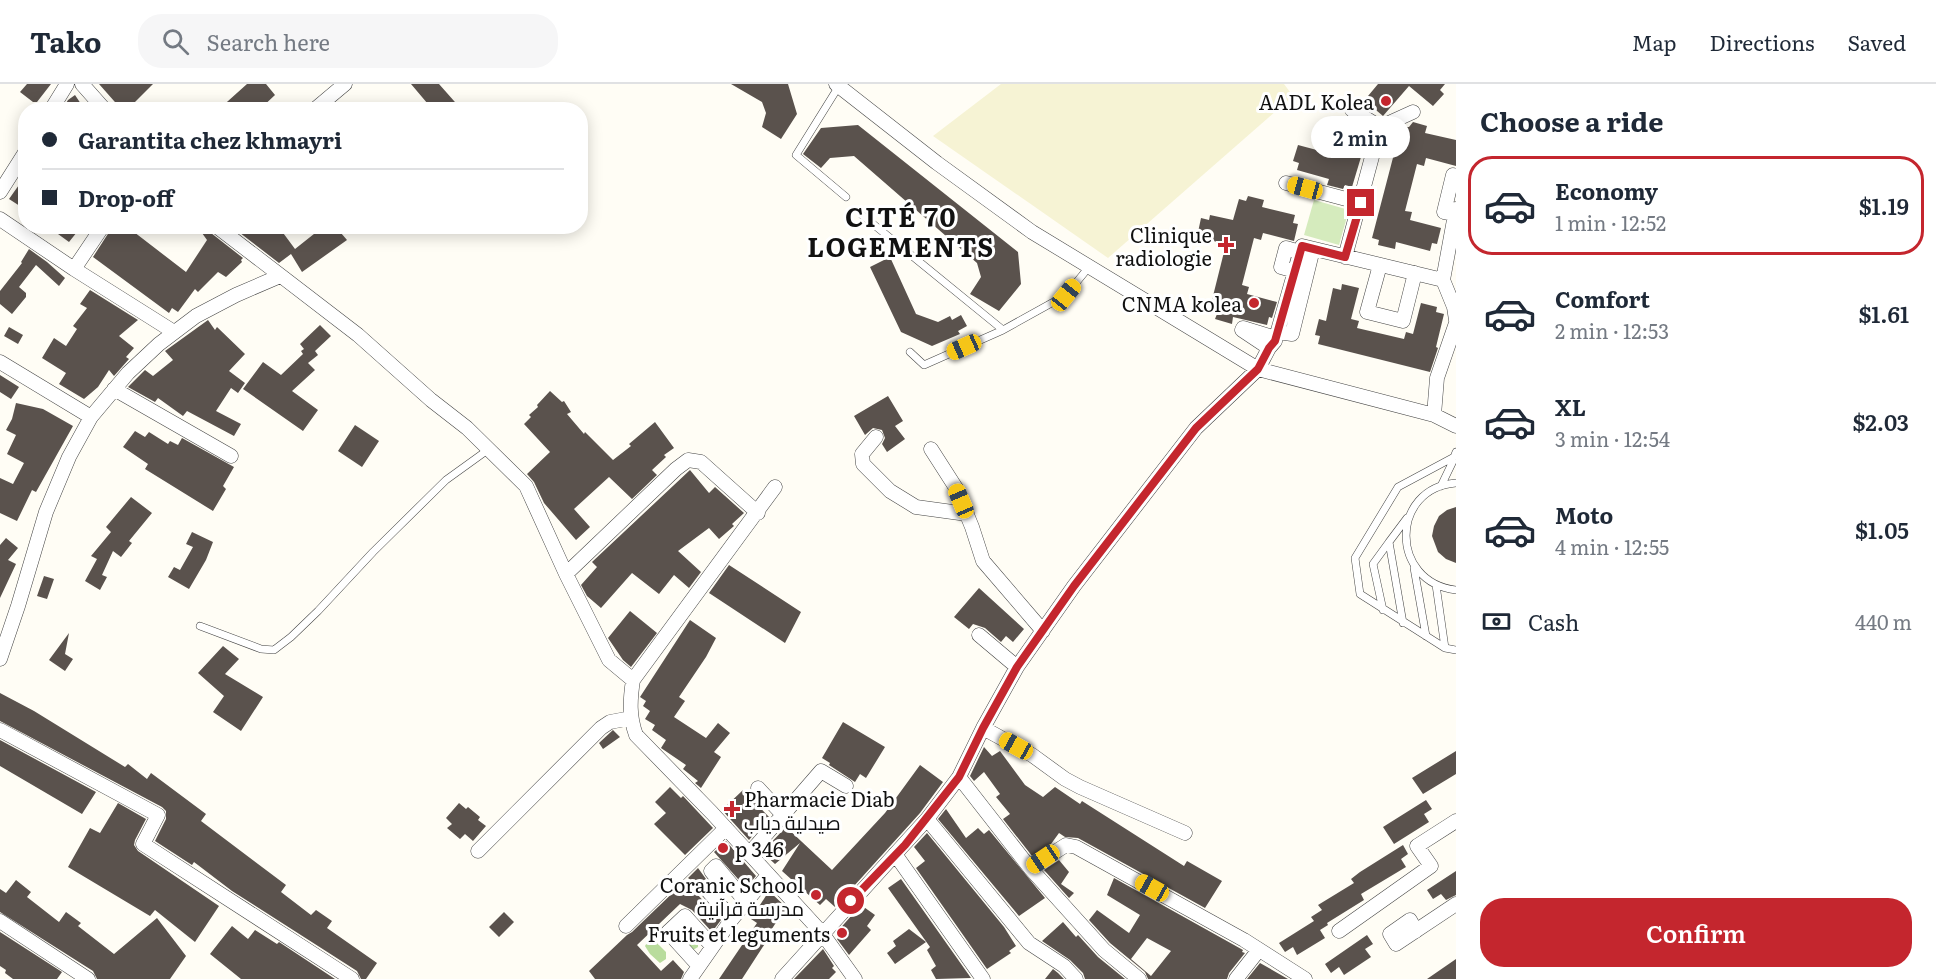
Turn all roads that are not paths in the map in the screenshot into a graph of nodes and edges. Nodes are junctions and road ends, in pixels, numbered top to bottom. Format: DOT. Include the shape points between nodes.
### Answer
graph roads {
  1 [pos="67,84"];
  2 [pos="82,84"];
  3 [pos="345,84"];
  4 [pos="838,85"];
  5 [pos="56,102"];
  6 [pos="98,102"];
  7 [pos="324,102"];
  8 [pos="1352,110"];
  9 [pos="1413,112"];
  10 [pos="1380,127"];
  11 [pos="18,164"];
  12 [pos="1456,176"];
  13 [pos="1286,183"];
  14 [pos="0,192"];
  15 [pos="846,197"];
  16 [pos="1361,203"];
  17 [pos="1455,212"];
  18 [pos="862,215"];
  19 [pos="0,219"];
  20 [pos="18,231"];
  21 [pos="22,234"];
  22 [pos="98,234"];
  23 [pos="232,234"];
  24 [pos="1307,251"];
  25 [pos="1345,257"];
  26 [pos="1380,265"];
  27 [pos="1089,267"];
  28 [pos="74,269"];
  29 [pos="1415,273"];
  30 [pos="280,276"];
  31 [pos="1443,280"];
  32 [pos="1456,321"];
  33 [pos="1003,330"];
  34 [pos="174,332"];
  35 [pos="1274,339"];
  36 [pos="910,352"];
  37 [pos="0,362"];
  38 [pos="1258,369"];
  39 [pos="114,389"];
  40 [pos="1434,415"];
  41 [pos="91,417"];
  42 [pos="1456,426"];
  43 [pos="876,437"];
  44 [pos="489,449"];
  45 [pos="932,449"];
  46 [pos="231,456"];
  47 [pos="1455,456"];
  48 [pos="1456,483"];
  49 [pos="1441,486"];
  50 [pos="775,487"];
  51 [pos="1413,510"];
  52 [pos="758,513"];
  53 [pos="966,514"];
  54 [pos="1389,542"];
  55 [pos="1414,566"];
  56 [pos="566,574"];
  57 [pos="1436,585"];
  58 [pos="1456,592"];
  59 [pos="1383,610"];
  60 [pos="1403,622"];
  61 [pos="200,626"];
  62 [pos="1042,631"];
  63 [pos="979,635"];
  64 [pos="1425,636"];
  65 [pos="1445,648"];
  66 [pos="1456,650"];
  67 [pos="0,658"];
  68 [pos="1017,667"];
  69 [pos="633,680"];
  70 [pos="630,718"];
  71 [pos="983,728"];
  72 [pos="0,730"];
  73 [pos="959,777"];
  74 [pos="846,786"];
  75 [pos="758,788"];
  76 [pos="783,815"];
  77 [pos="927,819"];
  78 [pos="1456,821"];
  79 [pos="726,828"];
  80 [pos="1185,833"];
  81 [pos="478,851"];
  82 [pos="749,854"];
  83 [pos="895,854"];
  84 [pos="1030,868"];
  85 [pos="768,875"];
  86 [pos="746,902"];
  87 [pos="1456,904"];
  88 [pos="732,919"];
  89 [pos="0,921"];
  90 [pos="626,926"];
  91 [pos="1339,931"];
  92 [pos="1416,931"];
  93 [pos="822,933"];
  94 [pos="712,946"];
  95 [pos="1258,951"];
  96 [pos="698,965"];
  97 [pos="88,979"];
  98 [pos="352,979"];
  99 [pos="690,979"];
  100 [pos="782,979"];
  101 [pos="855,979"];
  102 [pos="983,979"];
  103 [pos="1076,979"];
  104 [pos="1140,979"];
  105 [pos="1236,979"];
  106 [pos="1305,979"];
  1 -- 5 [label="street"];
  2 -- 6 [label="street"];
  3 -- 7 [label="street"];
  4 -- 15 [label="lane" via="796,155"];
  4 -- 27 [label="street" via="1032,232"];
  8 -- 10 [label="street"];
  9 -- 10 [label="street"];
  10 -- 16 [label="street"];
  11 -- 14 [label="street"];
  12 -- 17 [label="street" via="1453,175 1444,212"];
  13 -- 16 [label="street"];
  16 -- 25 [label="street"];
  17 -- 31 [label="street"];
  18 -- 33 [label="lane"];
  19 -- 20 [label="street"];
  21 -- 28 [label="street"];
  22 -- 28 [label="street"];
  23 -- 30 [label="street"];
  24 -- 25 [label="street"];
  24 -- 35 [label="street" via="1295,271"];
  24 -- 35 [label="street" via="1292,334"];
  25 -- 26 [label="street"];
  26 -- 29 [label="street"];
  26 -- 29 [label="street" via="1368,312 1403,321"];
  27 -- 33 [label="lane" via="1066,295"];
  27 -- 38 [label="street"];
  28 -- 34 [label="street"];
  29 -- 31 [label="street"];
  30 -- 34 [label="street" via="196,316"];
  30 -- 44 [label="street" via="358,335"];
  31 -- 32 [label="street"];
  32 -- 40 [label="street" via="1437,378"];
  33 -- 36 [label="lane" via="924,365"];
  34 -- 39 [label="street"];
  35 -- 38 [label="street"];
  37 -- 41 [label="street"];
  38 -- 40 [label="street"];
  38 -- 62 [label="street" via="1196,428"];
  39 -- 41 [label="street"];
  39 -- 46 [label="street"];
  40 -- 42 [label="street"];
  41 -- 67 [label="street" via="46,512"];
  43 -- 53 [label="street" via="862,454 863,464 890,490 915,507"];
  44 -- 56 [label="street" via="526,486"];
  44 -- 61 [label="lane" via="446,480 318,611 274,650 261,650"];
  45 -- 53 [label="street" via="956,488"];
  47 -- 49 [label="lane"];
  47 -- 59 [label="lane" via="1398,487 1354,558 1360,594"];
  48 -- 49 [label="lane"];
  49 -- 51 [label="lane"];
  50 -- 52 [label="street"];
  51 -- 54 [label="lane"];
  51 -- 55 [label="lane" via="1405,538"];
  52 -- 56 [label="street" via="701,462 688,460"];
  52 -- 69 [label="street"];
  53 -- 62 [label="street" via="983,561"];
  54 -- 59 [label="lane" via="1373,564"];
  54 -- 60 [label="lane"];
  55 -- 57 [label="lane"];
  55 -- 64 [label="lane"];
  56 -- 69 [label="street" via="609,660"];
  57 -- 58 [label="lane"];
  57 -- 65 [label="lane"];
  59 -- 60 [label="lane"];
  60 -- 64 [label="lane"];
  62 -- 68 [label="street"];
  63 -- 68 [label="street"];
  64 -- 65 [label="lane"];
  65 -- 66 [label="lane"];
  68 -- 71 [label="street"];
  69 -- 70 [label="street"];
  70 -- 79 [label="street" via="636,735"];
  70 -- 81 [label="street" via="602,728"];
  71 -- 73 [label="street"];
  71 -- 80 [label="street" via="1080,787"];
  72 -- 98 [label="street" via="158,814 143,844"];
  73 -- 77 [label="street"];
  73 -- 84 [label="street"];
  74 -- 76 [label="street" via="821,771"];
  75 -- 76 [label="street"];
  76 -- 82 [label="street"];
  77 -- 83 [label="street"];
  77 -- 103 [label="street" via="1029,943 1064,966"];
  78 -- 91 [label="street" via="1417,846 1431,866"];
  79 -- 82 [label="street"];
  79 -- 90 [label="street"];
  82 -- 85 [label="street"];
  83 -- 93 [label="street"];
  83 -- 102 [label="street"];
  84 -- 95 [label="street" via="1066,845 1076,847"];
  84 -- 104 [label="street" via="1104,950"];
  85 -- 86 [label="street"];
  85 -- 93 [label="street"];
  86 -- 88 [label="street"];
  86 -- 88 [label="street" via="716,866 711,871 720,881 708,891"];
  87 -- 92 [label="street"];
  88 -- 94 [label="street"];
  89 -- 97 [label="street"];
  93 -- 100 [label="street"];
  93 -- 101 [label="street"];
  94 -- 96 [label="street"];
  94 -- 96 [label="street" via="685,916 668,932"];
  95 -- 105 [label="street"];
  95 -- 106 [label="street"];
  96 -- 99 [label="street"];
}
